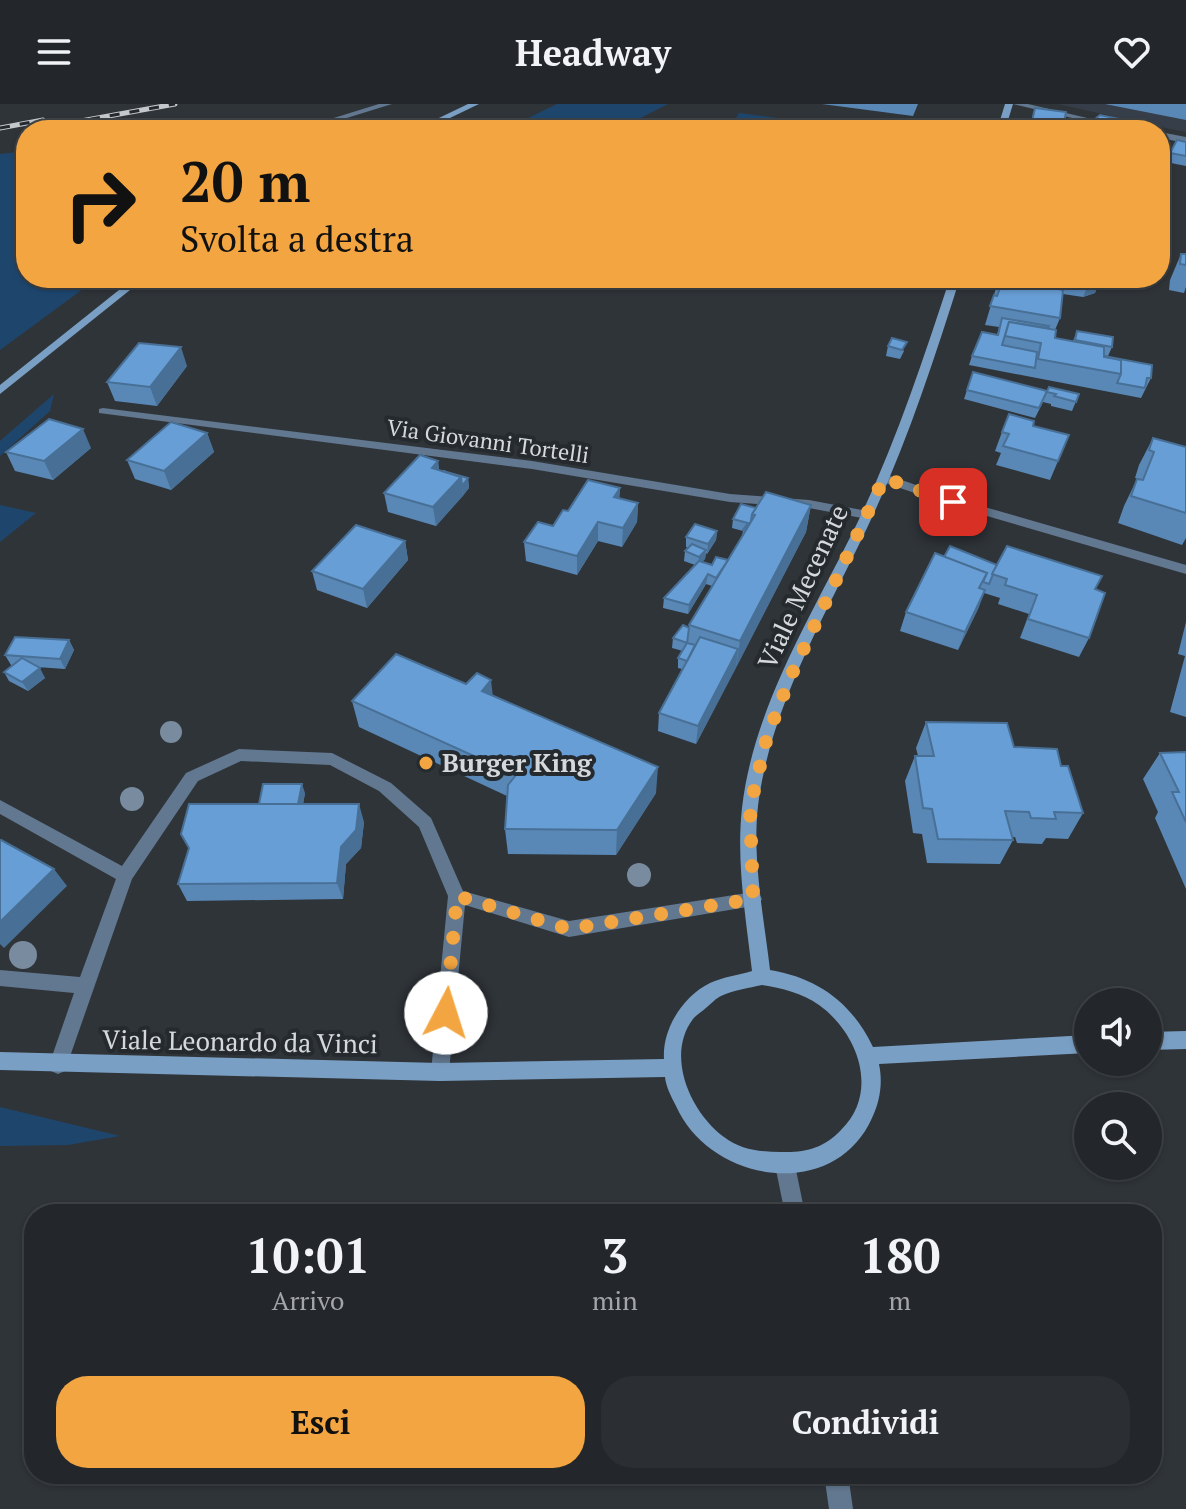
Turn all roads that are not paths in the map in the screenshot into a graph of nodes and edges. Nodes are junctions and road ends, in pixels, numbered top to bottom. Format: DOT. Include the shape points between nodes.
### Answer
graph roads {
  1 [pos="388,104"];
  2 [pos="475,104"];
  3 [pos="1017,104"];
  4 [pos="333,120"];
  5 [pos="440,120"];
  6 [pos="1089,120"];
  7 [pos="128,288"];
  8 [pos="952,288"];
  9 [pos="65,339"];
  10 [pos="0,376"];
  11 [pos="0,391"];
  12 [pos="103,411"];
  13 [pos="884,478"];
  14 [pos="867,515"];
  15 [pos="1186,570"];
  16 [pos="0,806"];
  17 [pos="125,876"];
  18 [pos="457,896"];
  19 [pos="753,899"];
  20 [pos="762,977"];
  21 [pos="0,978"];
  22 [pos="86,986"];
  23 [pos="1186,1040"];
  24 [pos="1162,1041"];
  25 [pos="1074,1045"];
  26 [pos="868,1056"];
  27 [pos="0,1061"];
  28 [pos="58,1065"];
  29 [pos="671,1068"];
  30 [pos="440,1072"];
  31 [pos="785,1165"];
  32 [pos="793,1204"];
  33 [pos="837,1484"];
  34 [pos="841,1509"];
  1 -- 4 [label="street"];
  2 -- 5 [label="main road"];
  3 -- 6 [label="street"];
  7 -- 9 [label="main road"];
  8 -- 13 [label="main road, Viale Mecenate"];
  9 -- 10 [label="main road"];
  9 -- 11 [label="main road"];
  12 -- 14 [label="street, Via Giovanni Tortelli" via="532,465"];
  13 -- 14 [label="main road, Viale Mecenate"];
  13 -- 15 [label="street"];
  14 -- 19 [label="main road, Viale Mecenate" via="767,737 750,807"];
  16 -- 17 [label="street"];
  17 -- 18 [label="street" via="192,777 239,755 332,759 385,787 425,823"];
  17 -- 22 [label="street"];
  18 -- 19 [label="street" via="569,929"];
  18 -- 30 [label="street"];
  19 -- 20 [label="main road, Viale Mecenate"];
  20 -- 26 [label="main road" via="816,991 839,1008"];
  20 -- 29 [label="main road" via="715,987 696,1002 681,1020"];
  21 -- 22 [label="street"];
  22 -- 28 [label="street"];
  23 -- 24 [label="main road"];
  25 -- 26 [label="main road"];
  26 -- 31 [label="main road" via="867,1106 855,1129 837,1148"];
  27 -- 28 [label="main road, Viale Leonardo da Vinci"];
  28 -- 30 [label="main road, Viale Leonardo da Vinci"];
  29 -- 30 [label="main road, Viale Leonardo da Vinci"];
  29 -- 31 [label="main road" via="676,1092 707,1137 731,1153"];
  31 -- 32 [label="street"];
  33 -- 34 [label="street"];
}
